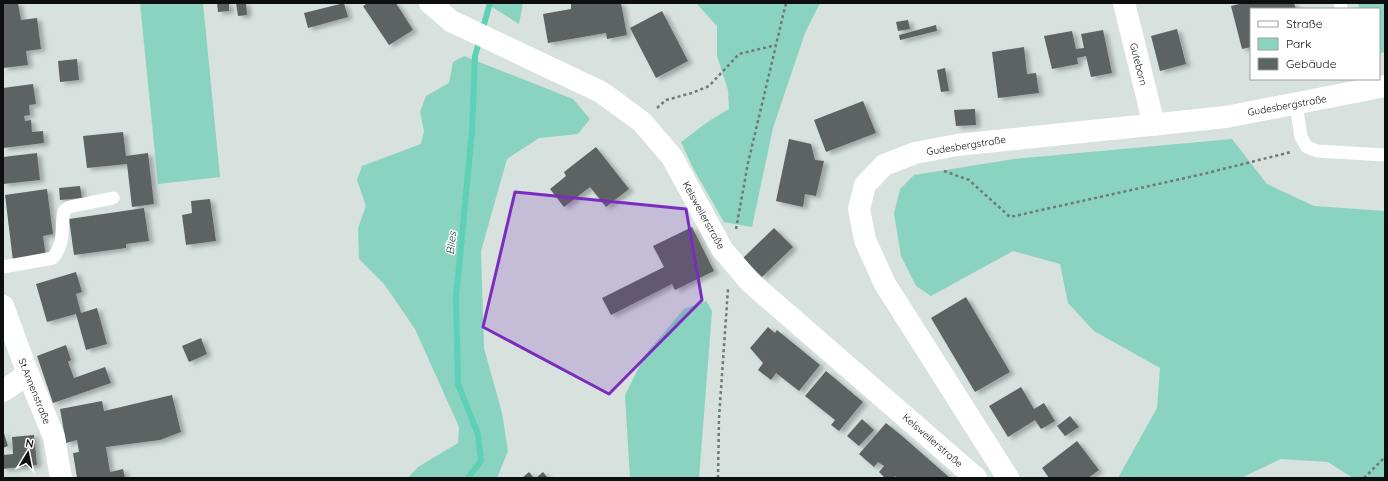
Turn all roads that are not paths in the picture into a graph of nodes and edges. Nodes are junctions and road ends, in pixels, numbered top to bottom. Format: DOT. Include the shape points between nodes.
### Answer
graph roads {
  1 [pos="430,3"];
  2 [pos="1124,3"];
  3 [pos="1358,85"];
  4 [pos="1385,86"];
  5 [pos="1296,104"];
  6 [pos="1154,125"];
  7 [pos="1385,155"];
  8 [pos="113,198"];
  9 [pos="3,267"];
  10 [pos="3,306"];
  11 [pos="28,374"];
  12 [pos="3,391"];
  13 [pos="61,478"];
  14 [pos="976,478"];
  15 [pos="1008,478"];
  1 -- 14 [label="main road, Kelsweilerstraße" via="451,21 601,92 642,122 672,157 722,249 750,282"];
  2 -- 6 [label="main road, Guteborn"];
  3 -- 4 [label="main road, Gudesbergstraße"];
  3 -- 5 [label="main road, Gudesbergstraße"];
  5 -- 6 [label="main road, Gudesbergstraße" via="1226,117"];
  5 -- 7 [label="lane" via="1301,137 1307,148 1317,151"];
  6 -- 15 [label="main road, Gudesbergstraße" via="957,144 915,153 884,165 865,185 858,209 865,240 885,284"];
  8 -- 9 [label="lane" via="69,207 64,211 63,236 59,250 53,258"];
  10 -- 11 [label="main road, St.Annenstraße"];
  11 -- 12 [label="main road"];
  11 -- 13 [label="main road, St.Annenstraße" via="54,437"];
}
